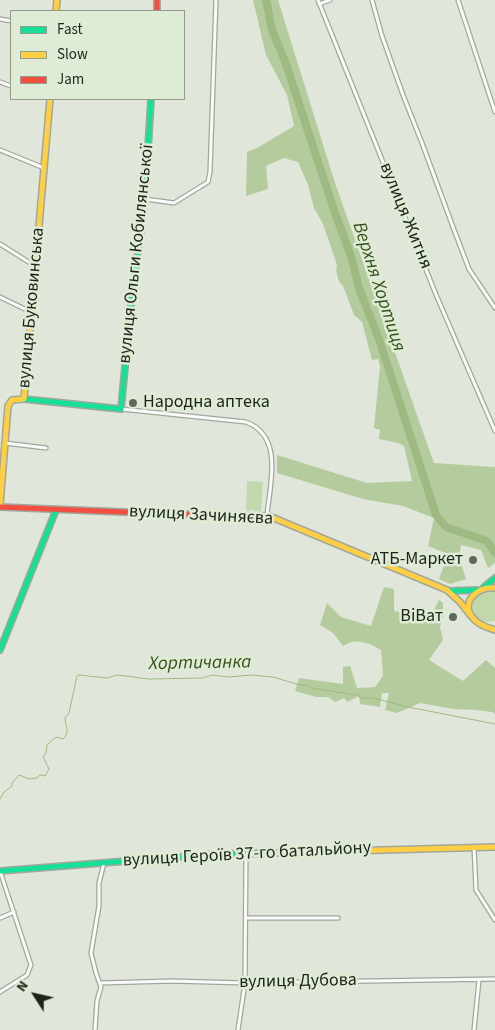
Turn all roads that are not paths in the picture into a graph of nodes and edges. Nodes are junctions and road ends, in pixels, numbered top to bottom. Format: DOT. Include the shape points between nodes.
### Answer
graph roads {
  1 [pos="216,0"];
  2 [pos="330,0"];
  3 [pos="372,0"];
  4 [pos="458,0"];
  5 [pos="318,2"];
  6 [pos="49,100"];
  7 [pos="151,100"];
  8 [pos="495,112"];
  9 [pos="0,150"];
  10 [pos="44,169"];
  11 [pos="145,199"];
  12 [pos="0,244"];
  13 [pos="35,267"];
  14 [pos="0,297"];
  15 [pos="495,308"];
  16 [pos="32,312"];
  17 [pos="24,399"];
  18 [pos="121,409"];
  19 [pos="0,412"];
  20 [pos="7,412"];
  21 [pos="495,432"];
  22 [pos="5,443"];
  23 [pos="46,448"];
  24 [pos="0,506"];
  25 [pos="56,510"];
  26 [pos="267,515"];
  27 [pos="495,578"];
  28 [pos="484,587"];
  29 [pos="495,588"];
  30 [pos="447,590"];
  31 [pos="477,590"];
  32 [pos="471,616"];
  33 [pos="495,624"];
  34 [pos="484,625"];
  35 [pos="495,630"];
  36 [pos="0,650"];
  37 [pos="495,846"];
  38 [pos="474,847"];
  39 [pos="246,852"];
  40 [pos="104,862"];
  41 [pos="0,871"];
  42 [pos="14,912"];
  43 [pos="0,918"];
  44 [pos="246,918"];
  45 [pos="338,918"];
  46 [pos="495,920"];
  47 [pos="495,979"];
  48 [pos="479,980"];
  49 [pos="101,983"];
  50 [pos="245,983"];
  51 [pos="0,992"];
  52 [pos="95,1030"];
  53 [pos="238,1030"];
  54 [pos="474,1030"];
  1 -- 11 [label="street" via="208,182 174,203"];
  2 -- 5 [label="street"];
  3 -- 15 [label="street" via="403,95 459,244 473,276"];
  4 -- 8 [label="street"];
  5 -- 21 [label="street, вулиця Житня" via="437,298"];
  6 -- 10 [label="street, вулиця Буковинська"];
  7 -- 11 [label="street, вулиця Ольги Кобилянської"];
  9 -- 10 [label="street"];
  10 -- 13 [label="street, вулиця Буковинська"];
  11 -- 18 [label="street, вулиця Ольги Кобилянської"];
  12 -- 13 [label="street"];
  13 -- 16 [label="street, вулиця Буковинська"];
  14 -- 16 [label="street"];
  16 -- 17 [label="street, вулиця Буковинська"];
  17 -- 18 [label="street"];
  17 -- 20 [label="street, вулиця Буковинська" via="16,398 10,402"];
  18 -- 26 [label="street" via="246,422 260,430 270,444 272,458"];
  19 -- 20 [label="street"];
  20 -- 22 [label="street, вулиця Буковинська"];
  22 -- 23 [label="street"];
  22 -- 24 [label="street, вулиця Буковинська"];
  24 -- 25 [label="street, вулиця Зачиняєва"];
  25 -- 26 [label="street, вулиця Зачиняєва"];
  25 -- 36 [label="street"];
  26 -- 30 [label="street, вулиця Зачиняєва"];
  27 -- 28 [label="street"];
  28 -- 29 [label="street"];
  28 -- 31 [label="street"];
  30 -- 31 [label="street"];
  30 -- 32 [label="street"];
  31 -- 32 [label="street" via="469,600"];
  32 -- 34 [label="street"];
  33 -- 34 [label="street"];
  34 -- 35 [label="street"];
  37 -- 38 [label="street, вулиця Героїв 37-го батальйону"];
  38 -- 39 [label="street, вулиця Героїв 37-го батальйону"];
  38 -- 46 [label="street" via="476,890"];
  39 -- 40 [label="street, вулиця Героїв 37-го батальйону"];
  39 -- 44 [label="street"];
  40 -- 41 [label="street, вулиця Героїв 37-го батальйону"];
  40 -- 49 [label="street" via="91,953"];
  41 -- 42 [label="street"];
  42 -- 43 [label="street"];
  42 -- 51 [label="street" via="31,969 25,977"];
  44 -- 45 [label="street"];
  44 -- 50 [label="street"];
  47 -- 48 [label="street, вулиця Дубова"];
  48 -- 50 [label="street, вулиця Дубова"];
  48 -- 54 [label="street"];
  49 -- 50 [label="street, вулиця Дубова"];
  49 -- 52 [label="street"];
  50 -- 53 [label="street"];
}
